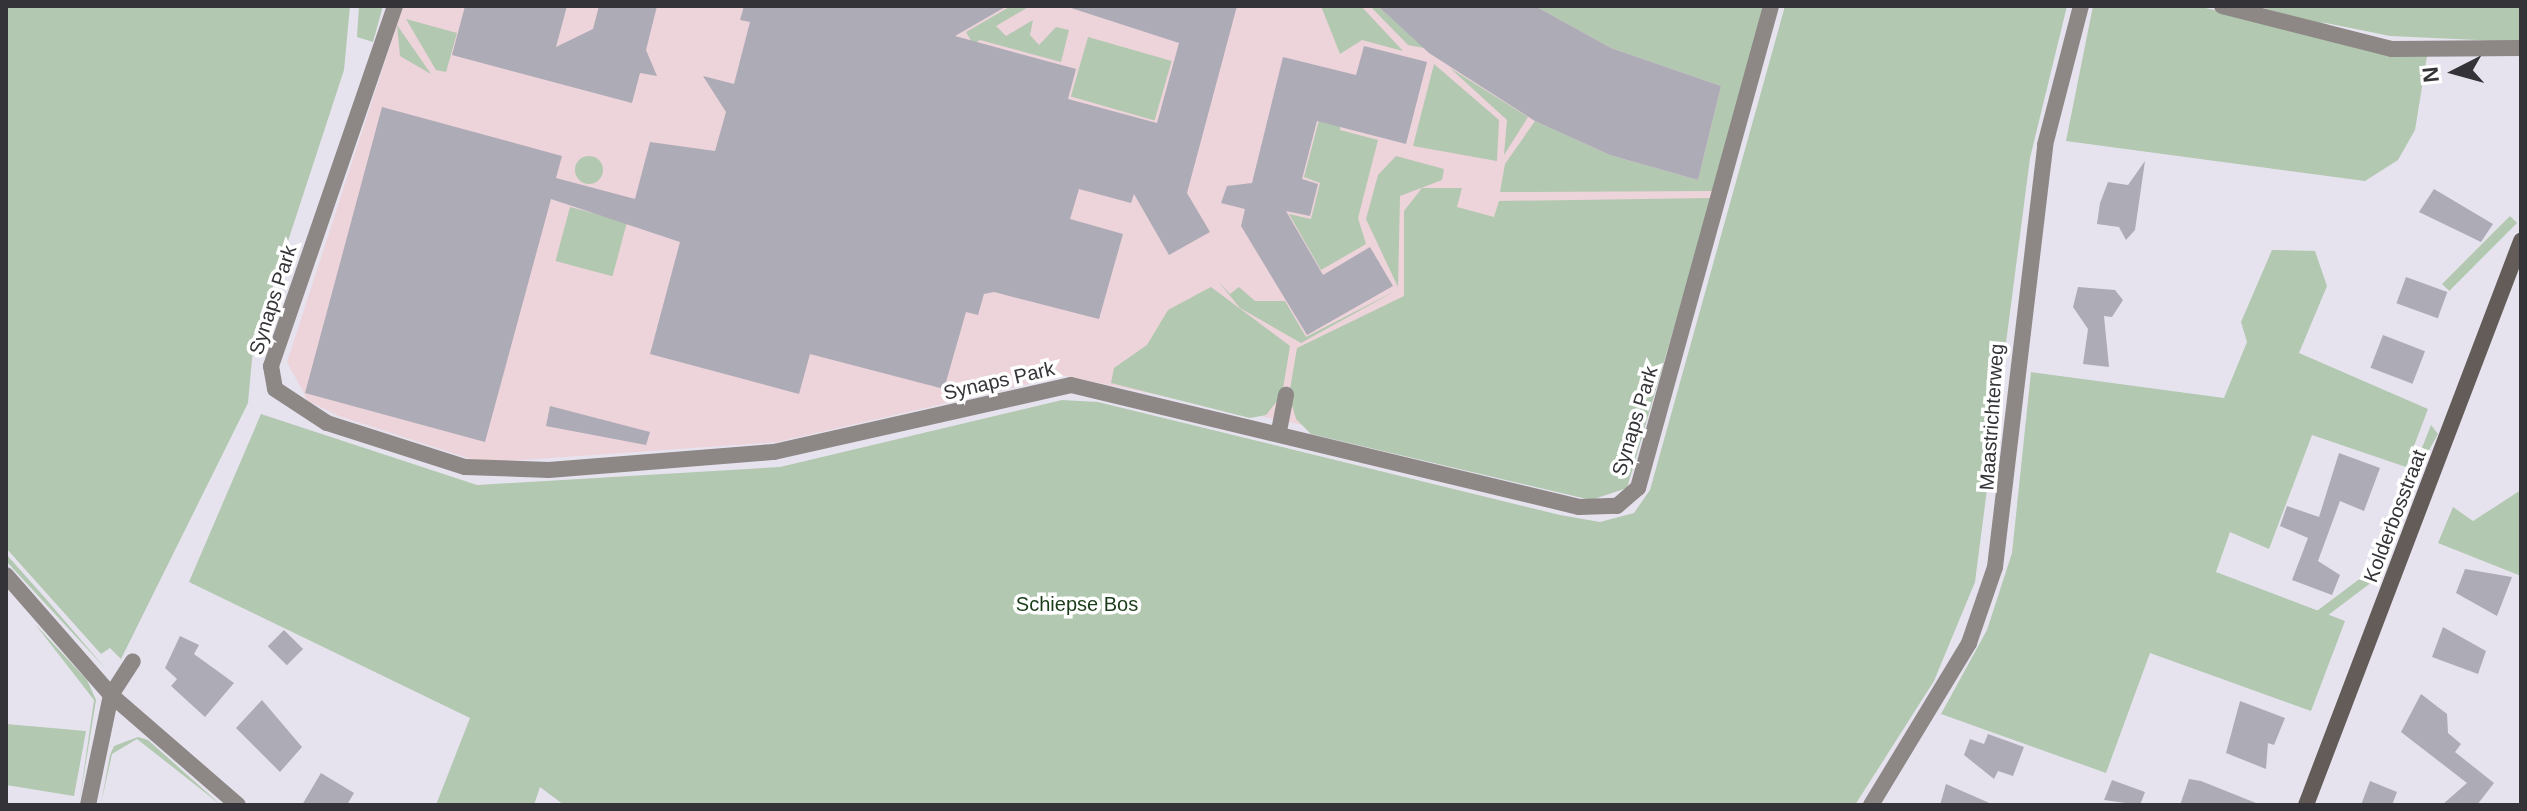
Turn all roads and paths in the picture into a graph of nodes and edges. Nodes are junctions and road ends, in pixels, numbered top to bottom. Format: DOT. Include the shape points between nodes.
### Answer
graph roads {
  1 [pos="395,6"];
  2 [pos="1771,6"];
  3 [pos="2081,6"];
  4 [pos="2222,6"];
  5 [pos="2521,48"];
  6 [pos="2521,241"];
  7 [pos="1286,395"];
  8 [pos="1279,431"];
  9 [pos="6,575"];
  10 [pos="133,661"];
  11 [pos="111,695"];
  12 [pos="88,805"];
  13 [pos="238,805"];
  14 [pos="1871,805"];
  15 [pos="2306,805"];
  1 -- 8 [label="street, Synaps Park" via="271,366 269,393 327,423 490,470 774,452 1071,385"];
  2 -- 8 [label="street, Synaps Park" via="1638,488 1617,506 1579,507"];
  3 -- 14 [label="street, Maastrichterweg" via="2045,145 1995,567 1969,643"];
  4 -- 5 [label="street" via="2392,49"];
  6 -- 15 [label="main road, Kolderbosstraat"];
  7 -- 8 [label="street"];
  9 -- 11 [label="street"];
  10 -- 11 [label="street"];
  11 -- 12 [label="street"];
  11 -- 13 [label="street"];
}
